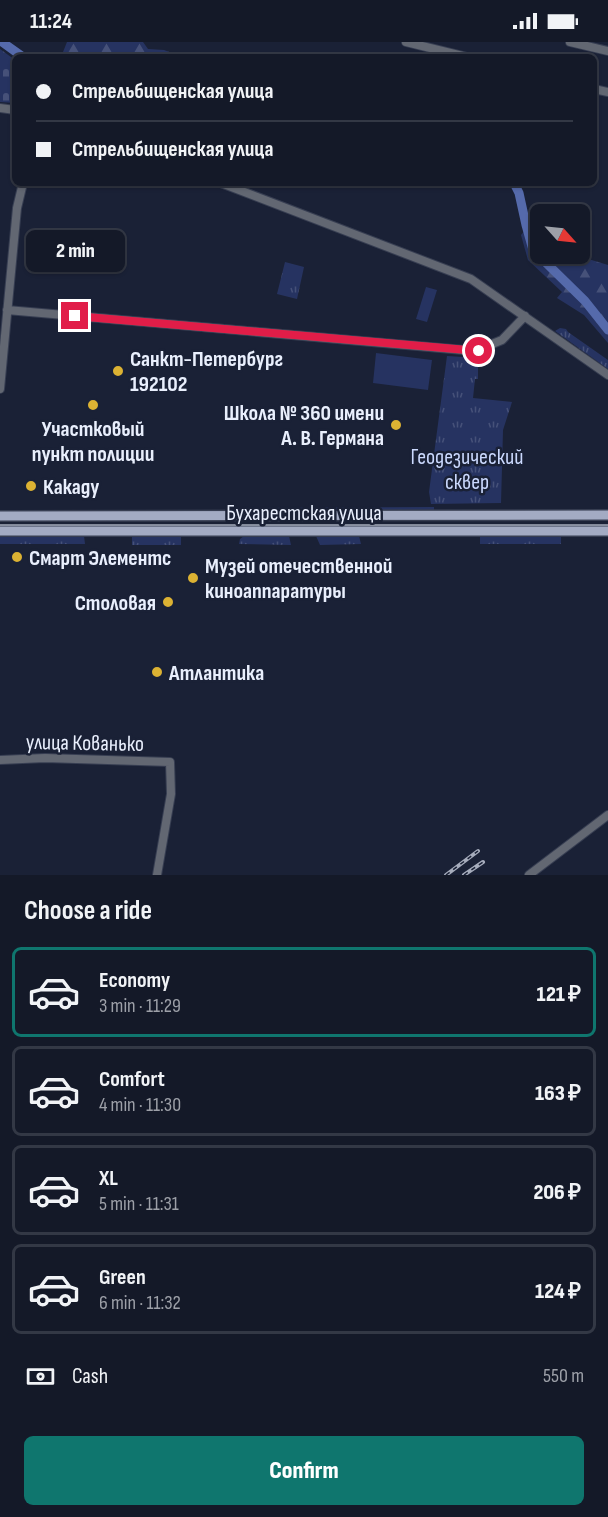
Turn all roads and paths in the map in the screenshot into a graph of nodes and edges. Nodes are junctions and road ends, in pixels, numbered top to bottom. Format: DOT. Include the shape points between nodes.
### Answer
graph roads {
  1 [pos="406,42"];
  2 [pos="570,42"];
  3 [pos="608,51"];
  4 [pos="455,54"];
  5 [pos="22,186"];
  6 [pos="229,186"];
  7 [pos="7,310"];
  8 [pos="525,316"];
  9 [pos="608,375"];
  10 [pos="0,389"];
  11 [pos="608,515"];
  12 [pos="0,516"];
  13 [pos="35,516"];
  14 [pos="0,531"];
  15 [pos="36,531"];
  16 [pos="608,531"];
  17 [pos="0,760"];
  18 [pos="608,815"];
  19 [pos="157,875"];
  20 [pos="529,875"];
  1 -- 4 [label="street"];
  2 -- 3 [label="street"];
  5 -- 7 [label="street"];
  6 -- 8 [label="street" via="471,279"];
  7 -- 8 [label="street" via="474,351 502,340"];
  7 -- 10 [label="street"];
  8 -- 9 [label="street"];
  11 -- 13 [label="main road, Бухарестская улица"];
  12 -- 13 [label="main road, Бухарестская улица"];
  13 -- 15 [label="main road"];
  14 -- 15 [label="main road, Бухарестская улица"];
  15 -- 16 [label="main road, Бухарестская улица"];
  17 -- 19 [label="street, улица Кованько" via="170,762 171,794"];
  18 -- 20 [label="street"];
}
